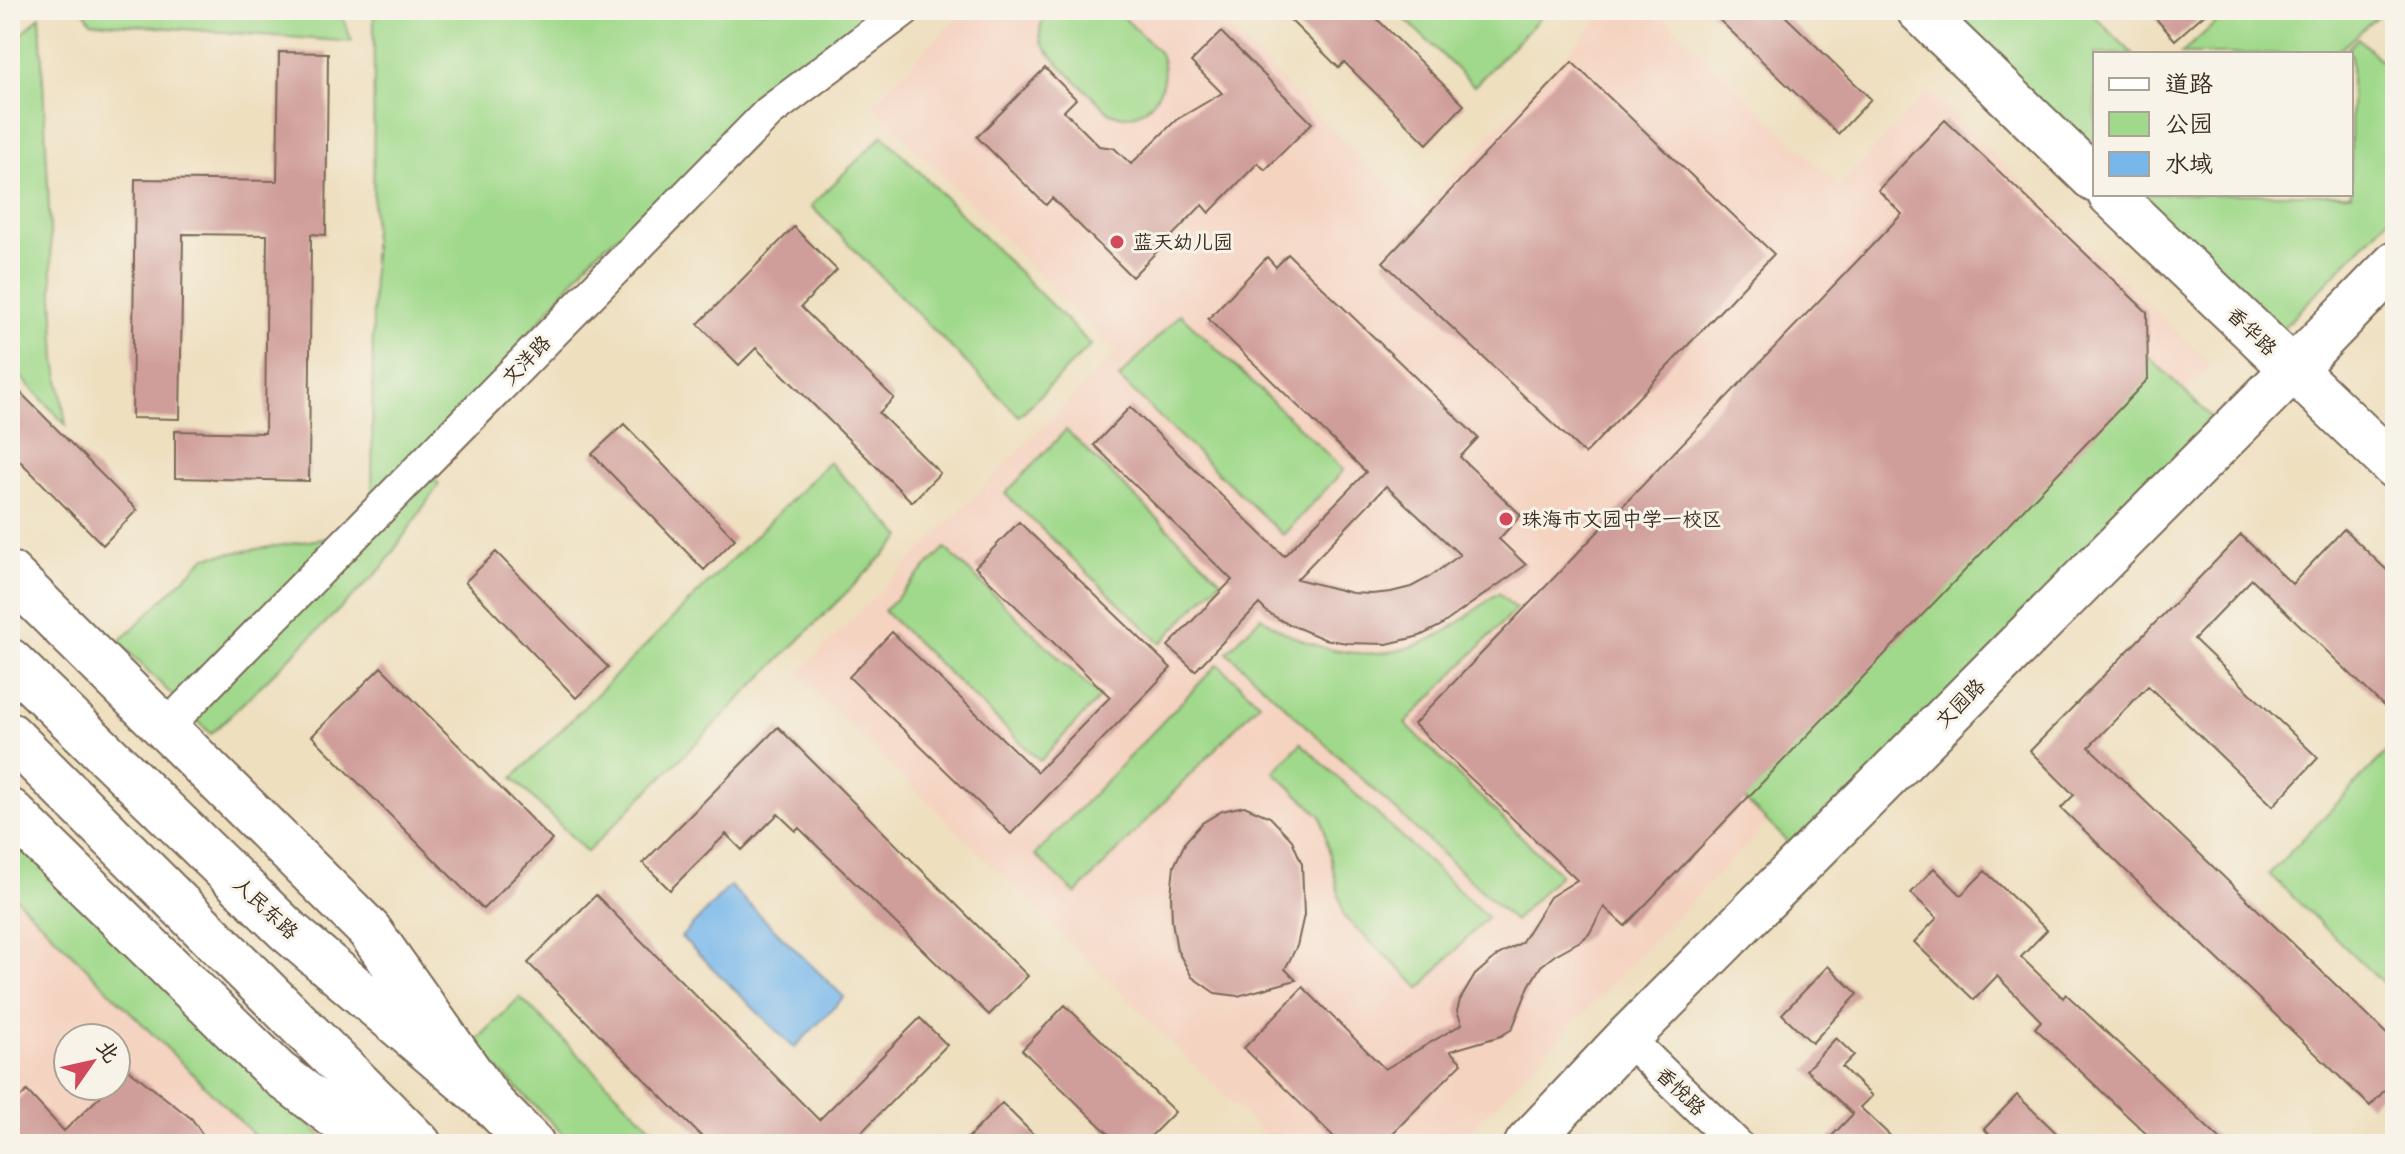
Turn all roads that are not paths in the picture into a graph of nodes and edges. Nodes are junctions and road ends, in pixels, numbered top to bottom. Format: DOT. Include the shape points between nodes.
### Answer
graph roads {
  1 [pos="904,10"];
  2 [pos="1919,10"];
  3 [pos="2093,178"];
  4 [pos="2112,196"];
  5 [pos="2395,264"];
  6 [pos="2292,370"];
  7 [pos="2395,467"];
  8 [pos="15,576"];
  9 [pos="10,661"];
  10 [pos="165,728"];
  11 [pos="10,735"];
  12 [pos="10,811"];
  13 [pos="1627,1038"];
  14 [pos="493,1105"];
  15 [pos="371,1144"];
  16 [pos="419,1144"];
  17 [pos="532,1144"];
  18 [pos="1527,1144"];
  19 [pos="1736,1144"];
  1 -- 10 [label="street, 文洋路" via="769,112"];
  2 -- 3 [label="main road"];
  4 -- 6 [label="main road, 香华路"];
  5 -- 6 [label="main road, 文园路"];
  6 -- 7 [label="main road, 香华路"];
  6 -- 13 [label="main road, 文园路"];
  8 -- 10 [label="main road"];
  9 -- 14 [label="main road, 人民东路" via="287,930"];
  10 -- 14 [label="main road" via="369,930"];
  11 -- 16 [label="main road"];
  12 -- 15 [label="main road" via="277,1072"];
  13 -- 18 [label="main road, 文园路"];
  13 -- 19 [label="street, 香悅路"];
  14 -- 17 [label="main road, 人民东路"];
}
